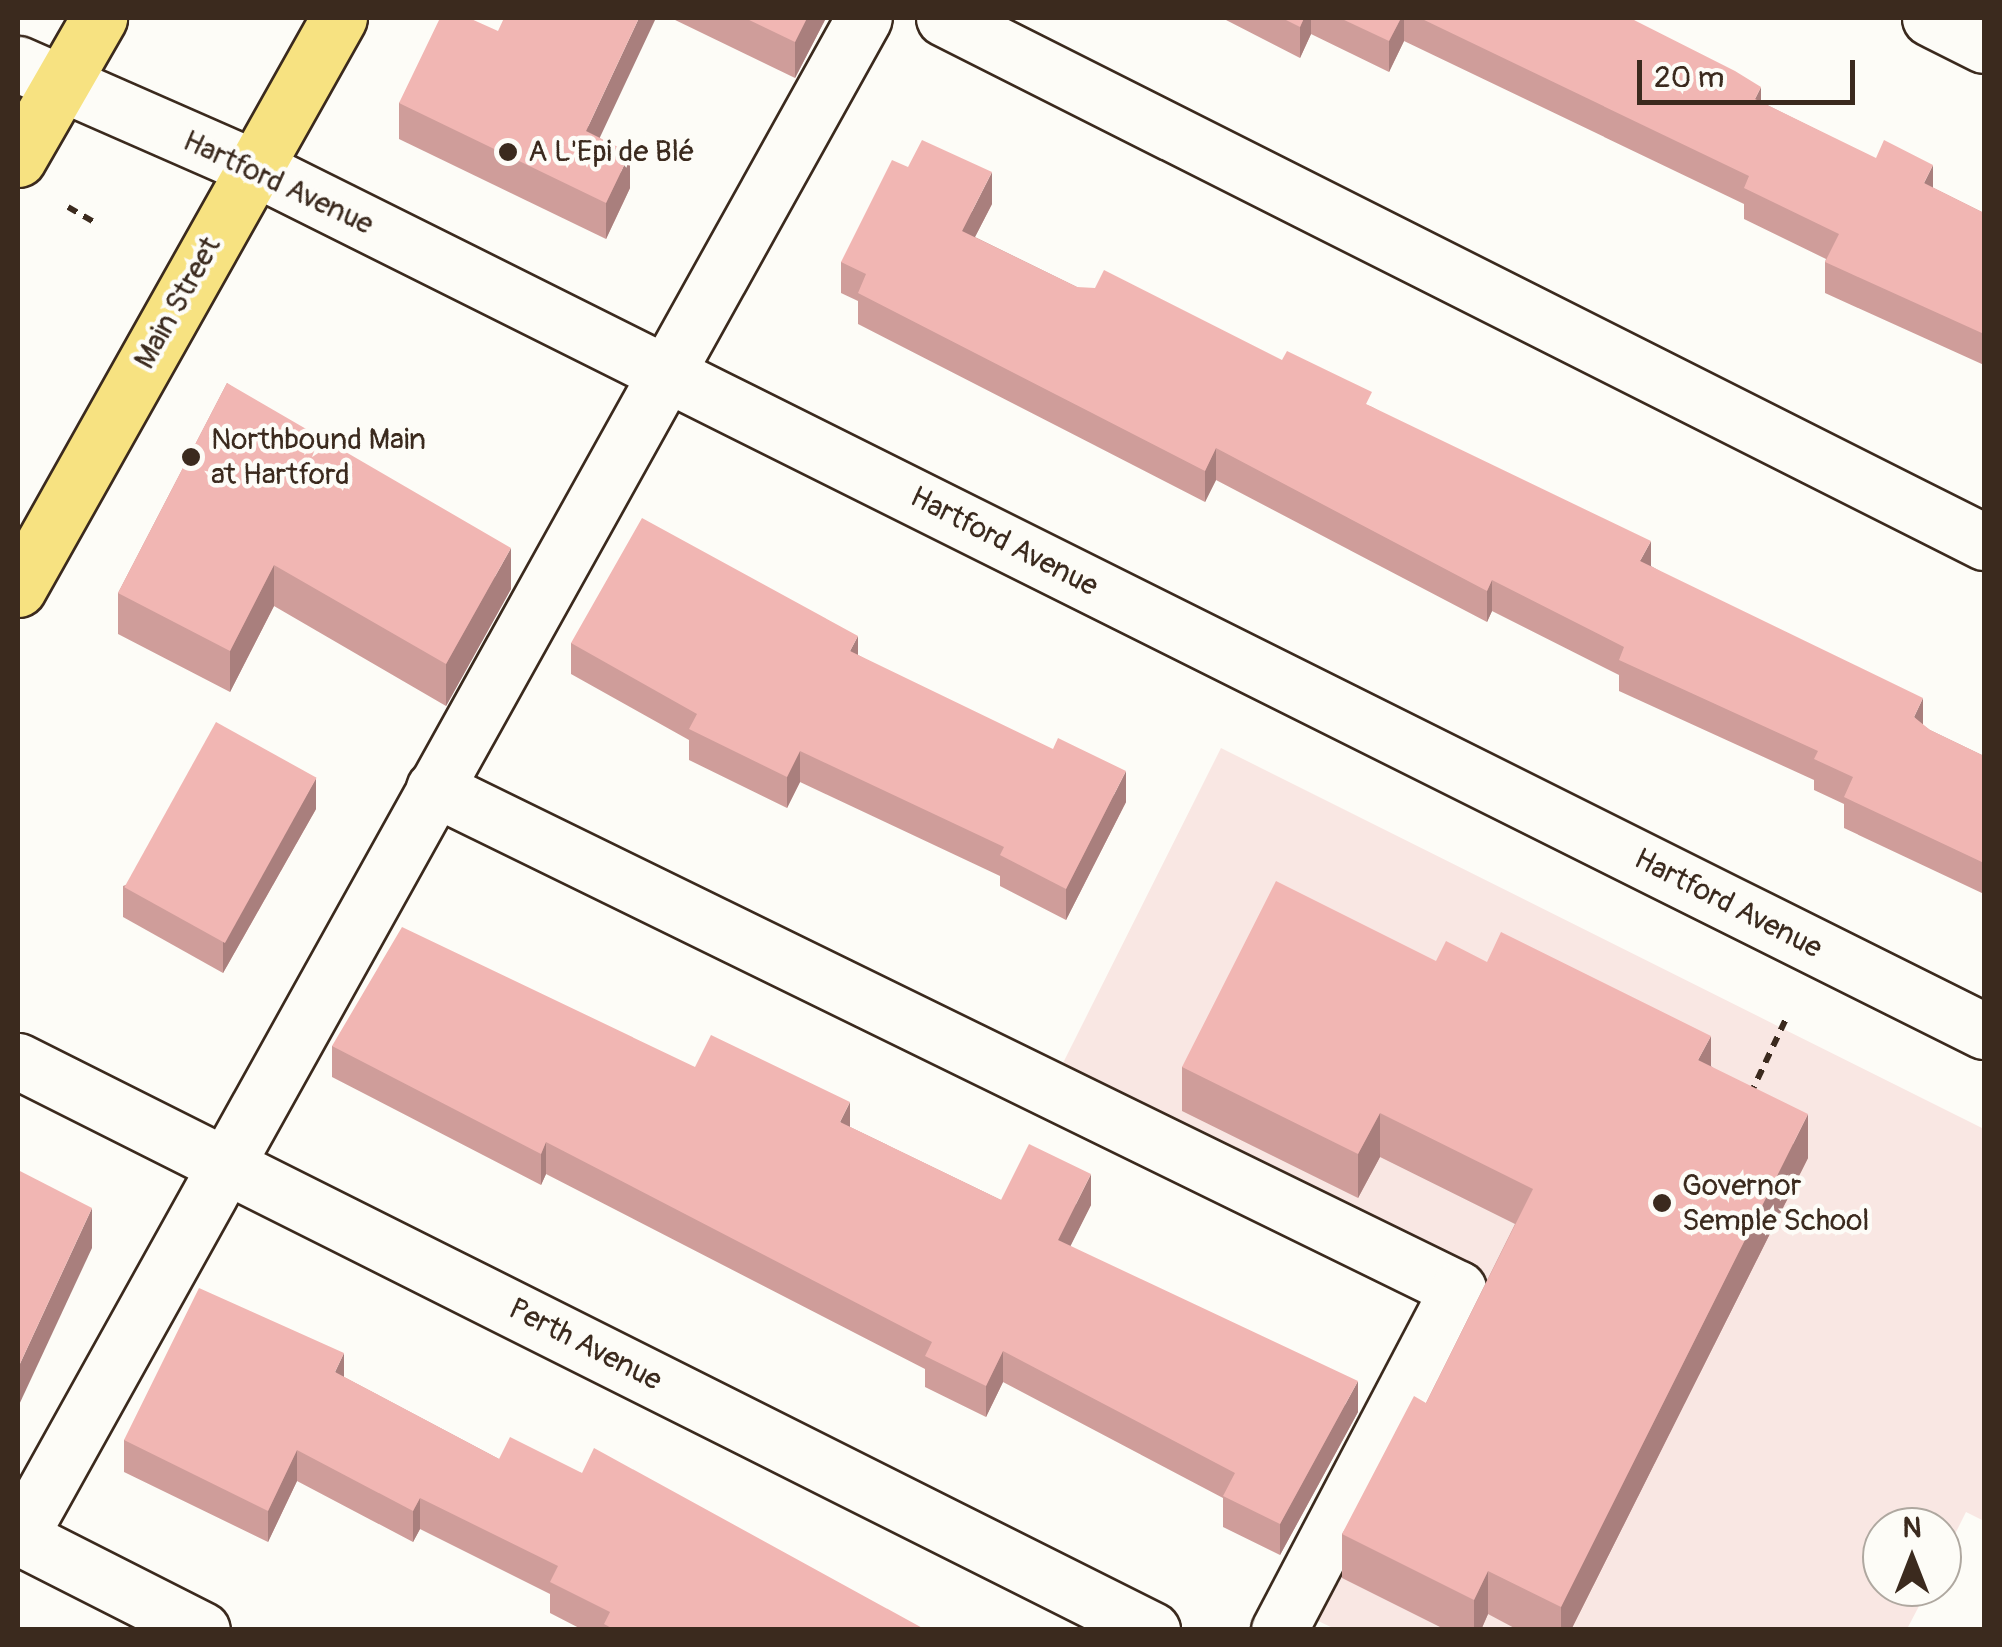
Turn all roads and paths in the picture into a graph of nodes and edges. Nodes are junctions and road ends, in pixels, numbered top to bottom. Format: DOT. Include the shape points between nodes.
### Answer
graph roads {
  1 [pos="99,18"];
  2 [pos="340,18"];
  3 [pos="864,18"];
  4 [pos="944,18"];
  5 [pos="1930,18"];
  6 [pos="1984,45"];
  7 [pos="39,75"];
  8 [pos="18,159"];
  9 [pos="254,168"];
  10 [pos="68,207"];
  11 [pos="94,222"];
  12 [pos="664,372"];
  13 [pos="1984,542"];
  14 [pos="18,589"];
  15 [pos="434,788"];
  16 [pos="1786,1019"];
  17 [pos="1984,1032"];
  18 [pos="18,1061"];
  19 [pos="1748,1099"];
  20 [pos="226,1165"];
  21 [pos="18,1538"];
  22 [pos="202,1630"];
  23 [pos="1152,1630"];
  24 [pos="1279,1630"];
  1 -- 7 [label="main road"];
  2 -- 9 [label="main road, Main Street"];
  3 -- 12 [label="street"];
  4 -- 13 [label="street"];
  5 -- 6 [label="street"];
  7 -- 8 [label="main road"];
  7 -- 9 [label="street, Hartford Avenue"];
  9 -- 12 [label="street, Hartford Avenue"];
  9 -- 14 [label="main road, Main Street"];
  10 -- 11 [label="path"];
  12 -- 15 [label="street"];
  12 -- 17 [label="street, Hartford Avenue"];
  15 -- 20 [label="street"];
  15 -- 24 [label="street" via="1458,1289"];
  16 -- 19 [label="path"];
  18 -- 20 [label="street, Perth Avenue"];
  20 -- 21 [label="street"];
  20 -- 23 [label="street, Perth Avenue"];
  21 -- 22 [label="street"];
}
